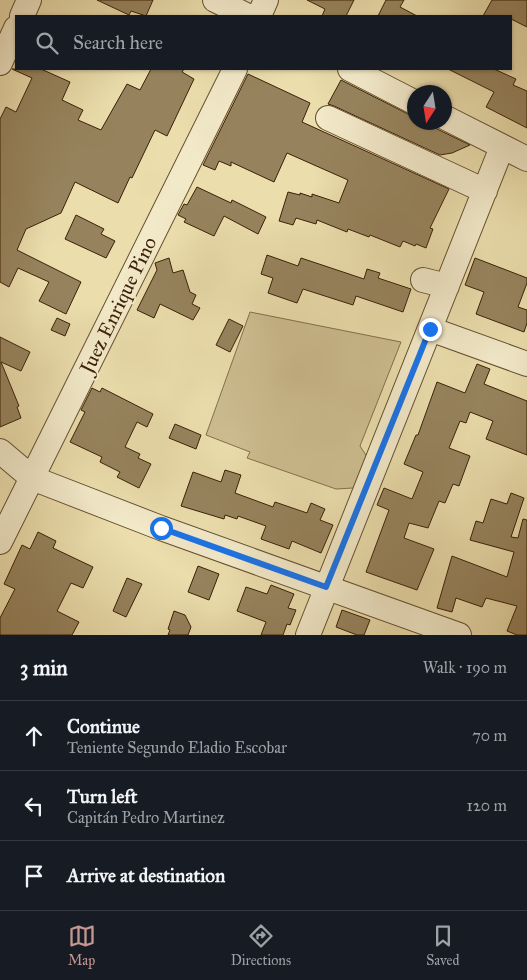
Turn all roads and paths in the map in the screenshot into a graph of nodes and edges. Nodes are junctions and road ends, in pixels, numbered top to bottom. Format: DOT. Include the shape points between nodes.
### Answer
graph roads {
  1 [pos="29,0"];
  2 [pos="216,0"];
  3 [pos="266,0"];
  4 [pos="22,15"];
  5 [pos="246,15"];
  6 [pos="259,15"];
  7 [pos="15,30"];
  8 [pos="0,63"];
  9 [pos="235,70"];
  10 [pos="352,70"];
  11 [pos="407,98"];
  12 [pos="328,118"];
  13 [pos="452,121"];
  14 [pos="502,147"];
  15 [pos="527,159"];
  16 [pos="485,191"];
  17 [pos="423,280"];
  18 [pos="447,286"];
  19 [pos="430,329"];
  20 [pos="527,364"];
  21 [pos="0,452"];
  22 [pos="32,478"];
  23 [pos="0,542"];
  24 [pos="326,587"];
  25 [pos="308,635"];
  26 [pos="459,635"];
  1 -- 4 [label="street"];
  2 -- 5 [label="street"];
  3 -- 6 [label="street"];
  7 -- 8 [label="street"];
  9 -- 22 [label="street, Juez Enrique Pino"];
  10 -- 11 [label="street"];
  12 -- 16 [label="street"];
  13 -- 14 [label="street"];
  14 -- 15 [label="street"];
  14 -- 16 [label="street"];
  16 -- 18 [label="street"];
  17 -- 18 [label="street"];
  18 -- 19 [label="street"];
  19 -- 20 [label="street"];
  19 -- 24 [label="street"];
  21 -- 22 [label="street"];
  22 -- 23 [label="street, Juez Enrique Pino"];
  22 -- 24 [label="street"];
  24 -- 25 [label="street"];
  24 -- 26 [label="street"];
}
